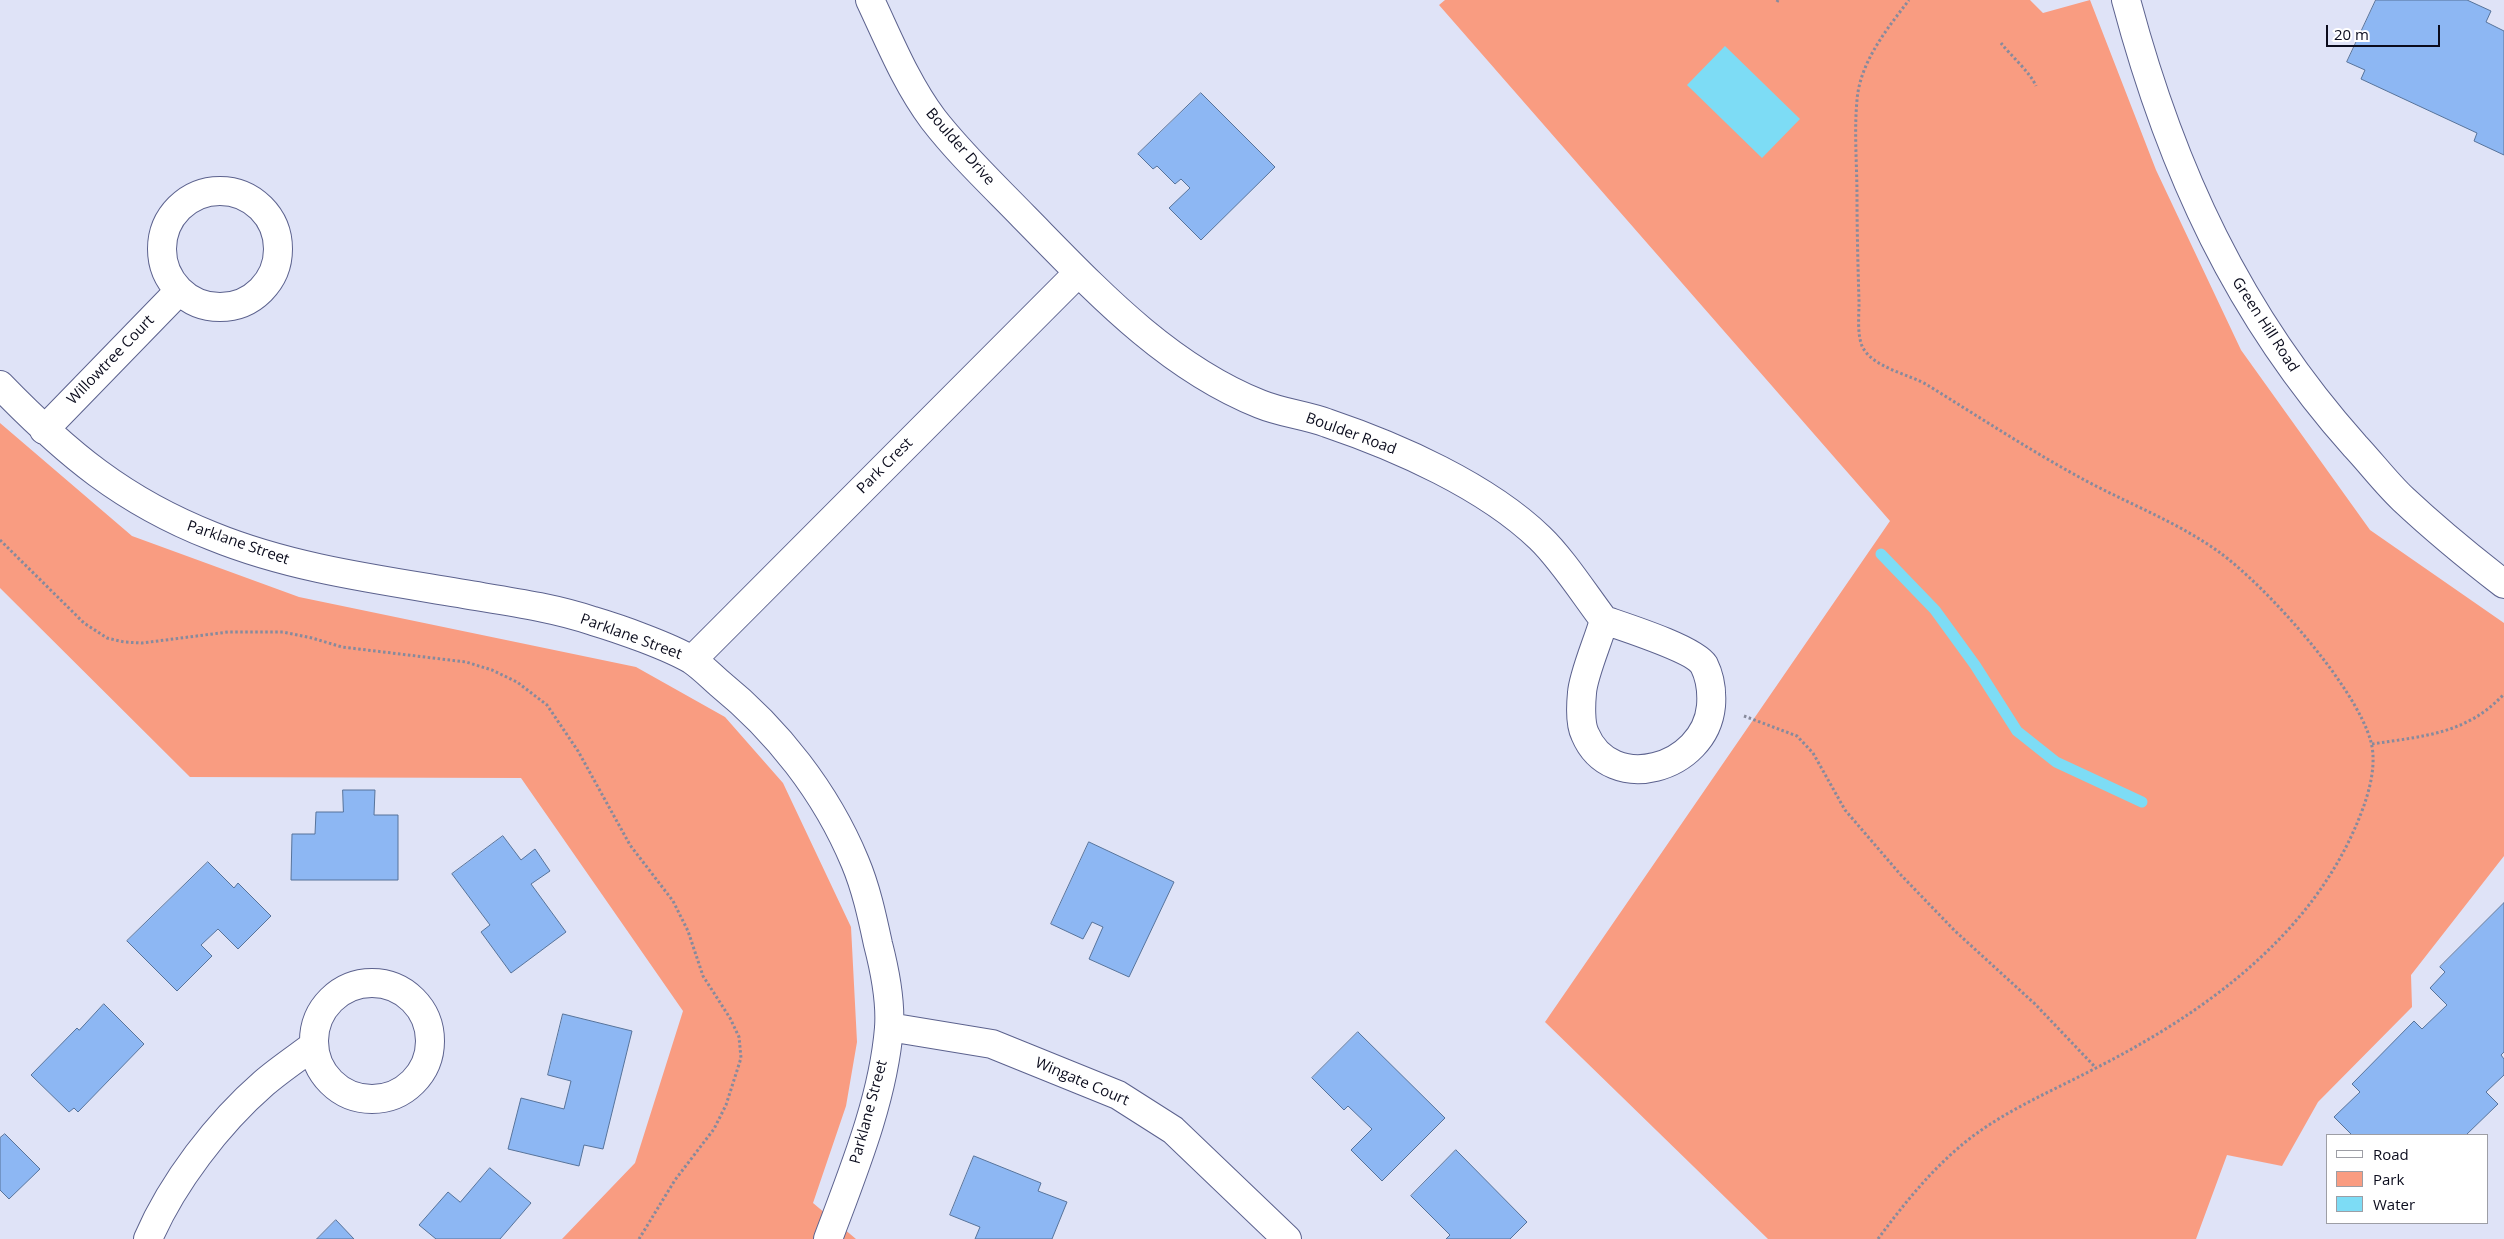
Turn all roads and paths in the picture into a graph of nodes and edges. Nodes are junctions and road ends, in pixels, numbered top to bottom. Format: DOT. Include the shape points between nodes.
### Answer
graph roads {
  1 [pos="870,0"];
  2 [pos="1909,0"];
  3 [pos="2126,0"];
  4 [pos="2001,43"];
  5 [pos="2036,86"];
  6 [pos="1078,273"];
  7 [pos="179,291"];
  8 [pos="1,385"];
  9 [pos="44,430"];
  10 [pos="0,540"];
  11 [pos="2504,584"];
  12 [pos="1604,620"];
  13 [pos="692,660"];
  14 [pos="2504,694"];
  15 [pos="1711,703"];
  16 [pos="2372,744"];
  17 [pos="889,1026"];
  18 [pos="313,1046"];
  19 [pos="2096,1068"];
  20 [pos="148,1239"];
  21 [pos="639,1239"];
  22 [pos="828,1239"];
  23 [pos="1287,1239"];
  24 [pos="1878,1239"];
  1 -- 6 [label="street, Boulder Drive" via="909,81 932,118 964,156"];
  2 -- 16 [label="path" via="1880,40 1864,71 1857,97 1857,254 1859,332 1863,350 1880,363 1921,381 2080,478 2154,514 2219,553 2275,602 2318,653 2354,704"];
  3 -- 11 [label="street, Green Hill Road" via="2178,160 2201,213 2257,317 2329,416 2402,498"];
  4 -- 5 [label="path"];
  6 -- 12 [label="street, Boulder Road" via="1157,343 1211,378 1260,404 1327,423 1404,454 1494,499 1541,539"];
  6 -- 13 [label="street, Park Crest"];
  7 -- 7 [label="street" via="198,303 220,308 243,303 262,290 274,271 278,248 274,226 261,207 242,194 219,190 197,194 178,207 165,227 161,249 166,272"];
  7 -- 9 [label="street, Willowtree Court"];
  8 -- 9 [label="street, Parklane Street"];
  9 -- 13 [label="street, Parklane Street" via="100,477 161,515 266,556 318,569 527,605 592,620"];
  10 -- 21 [label="path" via="84,623 107,638 142,643 228,632 283,632 342,647 466,662 518,682 547,704 578,751 630,845 673,901 703,976 739,1038 741,1058 726,1105 714,1129 675,1180"];
  12 -- 15 [label="street" via="1673,645 1703,664 1711,690"];
  12 -- 15 [label="street" via="1582,692 1584,733 1598,754 1623,767 1650,769 1676,760 1697,742 1710,718"];
  13 -- 17 [label="street, Parklane Street" via="744,703 802,768 842,834 867,896 886,976"];
  14 -- 16 [label="path" via="2489,710 2450,731"];
  15 -- 19 [label="path" via="1797,736 1813,753 1844,810 1900,874"];
  16 -- 19 [label="path" via="2368,791 2355,828 2337,863 2287,930 2262,958 2207,1002"];
  17 -- 22 [label="street, Parklane Street" via="879,1084"];
  17 -- 23 [label="street, Wingate Court" via="992,1044 1118,1094 1173,1130"];
  18 -- 18 [label="street" via="319,1068 333,1086 353,1098 376,1100 398,1094 416,1080 428,1060 430,1037 424,1015 410,997 390,986 367,982 345,989 327,1003 316,1023"];
  18 -- 20 [label="street" via="264,1083 221,1126 185,1173"];
  19 -- 24 [label="path" via="2001,1118 1972,1137 1917,1188"];
}
